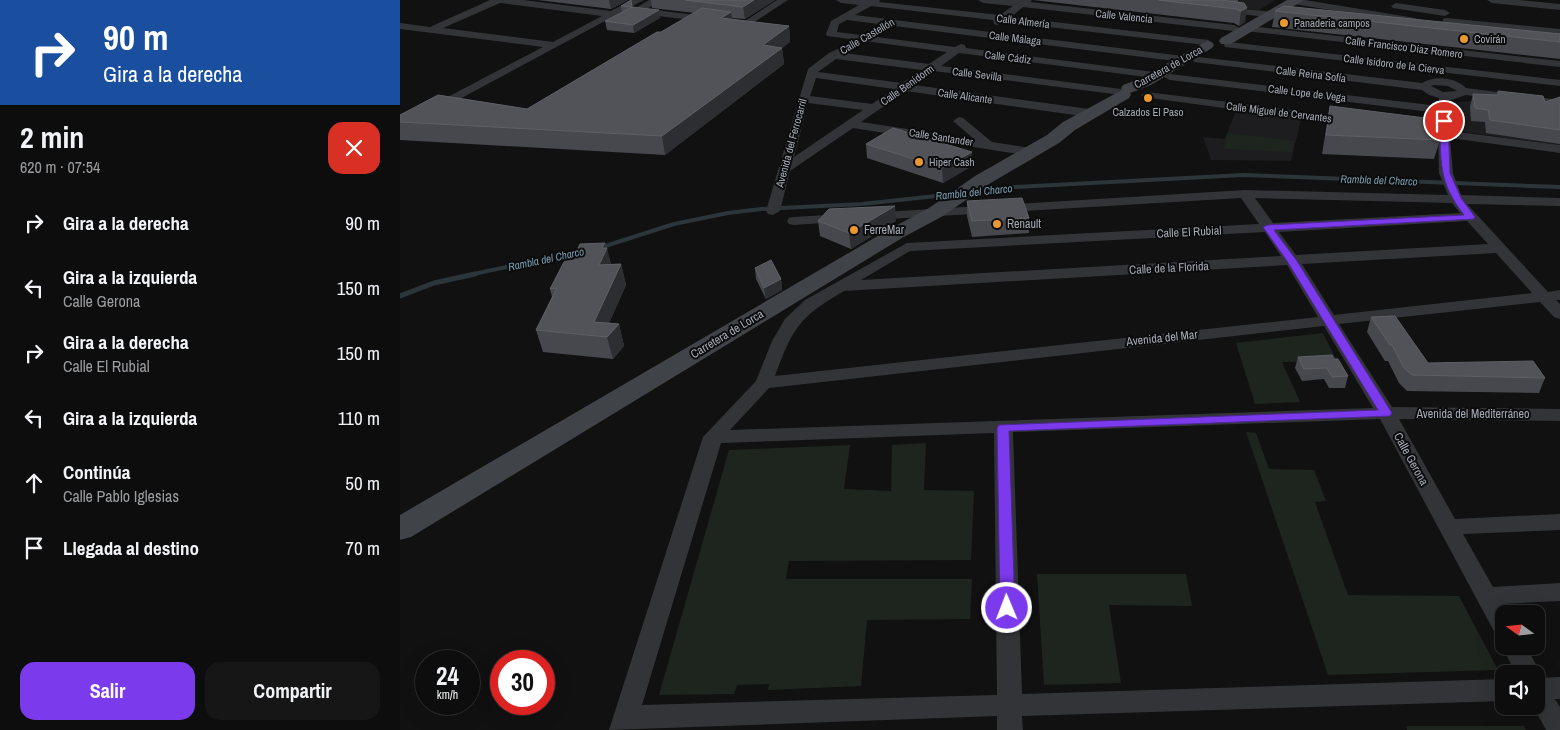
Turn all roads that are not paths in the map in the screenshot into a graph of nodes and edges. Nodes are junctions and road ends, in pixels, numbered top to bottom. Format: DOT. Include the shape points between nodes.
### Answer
graph roads {
  1 [pos="499,0"];
  2 [pos="589,0"];
  3 [pos="639,0"];
  4 [pos="656,0"];
  5 [pos="783,0"];
  6 [pos="841,0"];
  7 [pos="926,0"];
  8 [pos="983,0"];
  9 [pos="1291,0"];
  10 [pos="1444,0"];
  11 [pos="1492,0"];
  12 [pos="541,2"];
  13 [pos="872,2"];
  14 [pos="1024,2"];
  15 [pos="1388,4"];
  16 [pos="1560,7"];
  17 [pos="913,8"];
  18 [pos="570,9"];
  19 [pos="1216,9"];
  20 [pos="612,14"];
  21 [pos="1258,14"];
  22 [pos="1272,15"];
  23 [pos="846,17"];
  24 [pos="1291,17"];
  25 [pos="1002,19"];
  26 [pos="889,23"];
  27 [pos="400,26"];
  28 [pos="1234,28"];
  29 [pos="1394,28"];
  30 [pos="432,29"];
  31 [pos="1249,29"];
  32 [pos="1440,29"];
  33 [pos="1560,32"];
  34 [pos="979,34"];
  35 [pos="863,38"];
  36 [pos="1217,43"];
  37 [pos="553,45"];
  38 [pos="956,50"];
  39 [pos="833,55"];
  40 [pos="1191,60"];
  41 [pos="1560,64"];
  42 [pos="932,68"];
  43 [pos="1447,70"];
  44 [pos="811,74"];
  45 [pos="1154,75"];
  46 [pos="1170,77"];
  47 [pos="1446,82"];
  48 [pos="1560,83"];
  49 [pos="904,87"];
  50 [pos="1424,87"];
  51 [pos="1463,91"];
  52 [pos="1133,93"];
  53 [pos="1445,96"];
  54 [pos="803,98"];
  55 [pos="1560,103"];
  56 [pos="874,108"];
  57 [pos="1444,110"];
  58 [pos="1089,113"];
  59 [pos="959,121"];
  60 [pos="1365,123"];
  61 [pos="851,124"];
  62 [pos="400,127"];
  63 [pos="1404,128"];
  64 [pos="1444,133"];
  65 [pos="1053,139"];
  66 [pos="987,144"];
  67 [pos="1560,149"];
  68 [pos="1031,152"];
  69 [pos="786,168"];
  70 [pos="1245,194"];
  71 [pos="1455,197"];
  72 [pos="1560,202"];
  73 [pos="939,210"];
  74 [pos="773,211"];
  75 [pos="1470,217"];
  76 [pos="794,221"];
  77 [pos="1268,227"];
  78 [pos="901,241"];
  79 [pos="1500,248"];
  80 [pos="1292,261"];
  81 [pos="839,286"];
  82 [pos="1552,296"];
  83 [pos="1560,314"];
  84 [pos="1329,320"];
  85 [pos="764,383"];
  86 [pos="1386,413"];
  87 [pos="1560,414"];
  88 [pos="1003,428"];
  89 [pos="713,437"];
  90 [pos="1560,522"];
  91 [pos="1448,527"];
  92 [pos="400,529"];
  93 [pos="1560,592"];
  94 [pos="1486,596"];
  95 [pos="1495,612"];
  96 [pos="1495,690"];
  97 [pos="1545,698"];
  98 [pos="1010,705"];
  99 [pos="624,724"];
  100 [pos="1010,730"];
  101 [pos="1559,730"];
  1 -- 12 [label="street"];
  1 -- 30 [label="street"];
  2 -- 18 [label="street"];
  3 -- 20 [label="street"];
  4 -- 5 [label="street" via="637,11 747,24"];
  6 -- 13 [label="street, Calle Almería"];
  7 -- 17 [label="street, Calle Castellón"];
  8 -- 14 [label="street, Calle Valencia"];
  9 -- 21 [label="main road, Carretera de Lorca"];
  9 -- 22 [label="main road, Carretera de Lorca"];
  9 -- 32 [label="street"];
  10 -- 32 [label="street"];
  11 -- 16 [label="street"];
  12 -- 18 [label="street"];
  13 -- 17 [label="street, Calle Almería"];
  13 -- 23 [label="street"];
  14 -- 25 [label="street, Calle Benidorm"];
  14 -- 28 [label="street, Calle Valencia"];
  15 -- 32 [label="street"];
  17 -- 25 [label="street, Calle Almería"];
  17 -- 26 [label="street, Calle Castellón"];
  18 -- 20 [label="street"];
  19 -- 21 [label="street"];
  20 -- 37 [label="street"];
  21 -- 22 [label="street"];
  21 -- 28 [label="main road, Carretera de Lorca"];
  22 -- 24 [label="street"];
  22 -- 31 [label="main road, Carretera de Lorca"];
  23 -- 26 [label="street, Calle Málaga"];
  23 -- 35 [label="street, Calle Cádiz" via="834,23 831,34"];
  25 -- 34 [label="street, Calle Benidorm"];
  25 -- 36 [label="street, Calle Almería"];
  26 -- 34 [label="street, Calle Málaga"];
  26 -- 35 [label="street, Calle Castellón"];
  27 -- 30 [label="street"];
  28 -- 36 [label="main road, Carretera de Lorca"];
  29 -- 32 [label="street"];
  30 -- 37 [label="street"];
  31 -- 32 [label="street, Calle Francisco Díaz Romero"];
  31 -- 36 [label="main road, Carretera de Lorca"];
  32 -- 33 [label="street"];
  32 -- 41 [label="street, Calle Francisco Díaz Romero"];
  32 -- 43 [label="street"];
  34 -- 38 [label="street, Calle Benidorm"];
  34 -- 40 [label="street, Calle Málaga"];
  35 -- 38 [label="street, Calle Cádiz"];
  35 -- 39 [label="street, Calle Castellón"];
  36 -- 40 [label="main road, Carretera de Lorca"];
  36 -- 43 [label="street, Calle Isidoro de la Cierva"];
  37 -- 62 [label="street"];
  38 -- 42 [label="street, Calle Benidorm"];
  38 -- 45 [label="street, Calle Cádiz"];
  39 -- 42 [label="street, Calle Sevilla"];
  39 -- 44 [label="street, Calle Castellón"];
  40 -- 45 [label="main road, Carretera de Lorca"];
  40 -- 46 [label="main road, Carretera de Lorca"];
  40 -- 50 [label="street, Calle Reina Sofía"];
  42 -- 49 [label="street, Calle Benidorm"];
  42 -- 52 [label="street, Calle Sevilla"];
  43 -- 47 [label="street"];
  43 -- 48 [label="street, Calle Isidoro de la Cierva"];
  44 -- 49 [label="street, Calle Alicante"];
  44 -- 54 [label="street, Avenida del Ferrocarril"];
  45 -- 52 [label="main road, Carretera de Lorca"];
  46 -- 52 [label="main road, Carretera de Lorca"];
  46 -- 57 [label="street, Calle Lope de Vega"];
  47 -- 50 [label="street" via="1430,82"];
  47 -- 51 [label="street"];
  49 -- 56 [label="street, Calle Benidorm"];
  49 -- 58 [label="street, Calle Alicante"];
  50 -- 53 [label="street"];
  51 -- 53 [label="street" via="1458,95"];
  51 -- 55 [label="street"];
  52 -- 58 [label="main road, Carretera de Lorca"];
  52 -- 60 [label="street, Calle Miguel de Cervantes"];
  52 -- 65 [label="main road, Carretera de Lorca" via="1085,129"];
  53 -- 57 [label="street"];
  54 -- 56 [label="street"];
  54 -- 69 [label="street, Avenida del Ferrocarril"];
  56 -- 61 [label="street, Calle Benidorm"];
  57 -- 64 [label="street"];
  58 -- 65 [label="main road, Carretera de Lorca"];
  59 -- 66 [label="street"];
  61 -- 66 [label="street, Calle Santander"];
  61 -- 69 [label="street, Calle Benidorm"];
  63 -- 64 [label="street"];
  64 -- 67 [label="street"];
  64 -- 71 [label="street" via="1446,173"];
  65 -- 68 [label="main road, Carretera de Lorca"];
  66 -- 68 [label="street, Calle Santander"];
  68 -- 73 [label="main road, Carretera de Lorca"];
  69 -- 74 [label="street, Avenida del Ferrocarril"];
  70 -- 71 [label="street"];
  70 -- 73 [label="street"];
  70 -- 77 [label="street, Calle Gerona"];
  71 -- 72 [label="street"];
  71 -- 75 [label="street"];
  73 -- 76 [label="street"];
  73 -- 78 [label="main road, Carretera de Lorca"];
  75 -- 77 [label="street, Calle El Rubial"];
  75 -- 79 [label="street"];
  77 -- 78 [label="street, Calle El Rubial"];
  77 -- 80 [label="street, Calle Gerona"];
  78 -- 81 [label="street"];
  78 -- 92 [label="main road, Carretera de Lorca"];
  79 -- 80 [label="street, Calle de la Florida"];
  79 -- 82 [label="street"];
  80 -- 81 [label="street, Calle de la Florida"];
  80 -- 84 [label="street, Calle Gerona"];
  81 -- 85 [label="street" via="811,303 791,323 780,341"];
  82 -- 83 [label="street"];
  82 -- 84 [label="street, Avenida del Mar"];
  84 -- 85 [label="street, Avenida del Mar"];
  84 -- 86 [label="street, Calle Gerona"];
  85 -- 89 [label="street"];
  86 -- 87 [label="street, Avenida del Mediterráneo"];
  86 -- 88 [label="street, Avenida del Mediterráneo"];
  86 -- 91 [label="street, Calle Gerona"];
  88 -- 89 [label="street, Avenida del Mediterráneo"];
  88 -- 98 [label="street"];
  89 -- 99 [label="street"];
  90 -- 91 [label="street"];
  91 -- 94 [label="street, Calle Gerona"];
  93 -- 94 [label="street"];
  94 -- 95 [label="street, Calle Gerona"];
  96 -- 98 [label="street"];
  97 -- 101 [label="street"];
  98 -- 99 [label="street"];
  98 -- 100 [label="street"];
}
